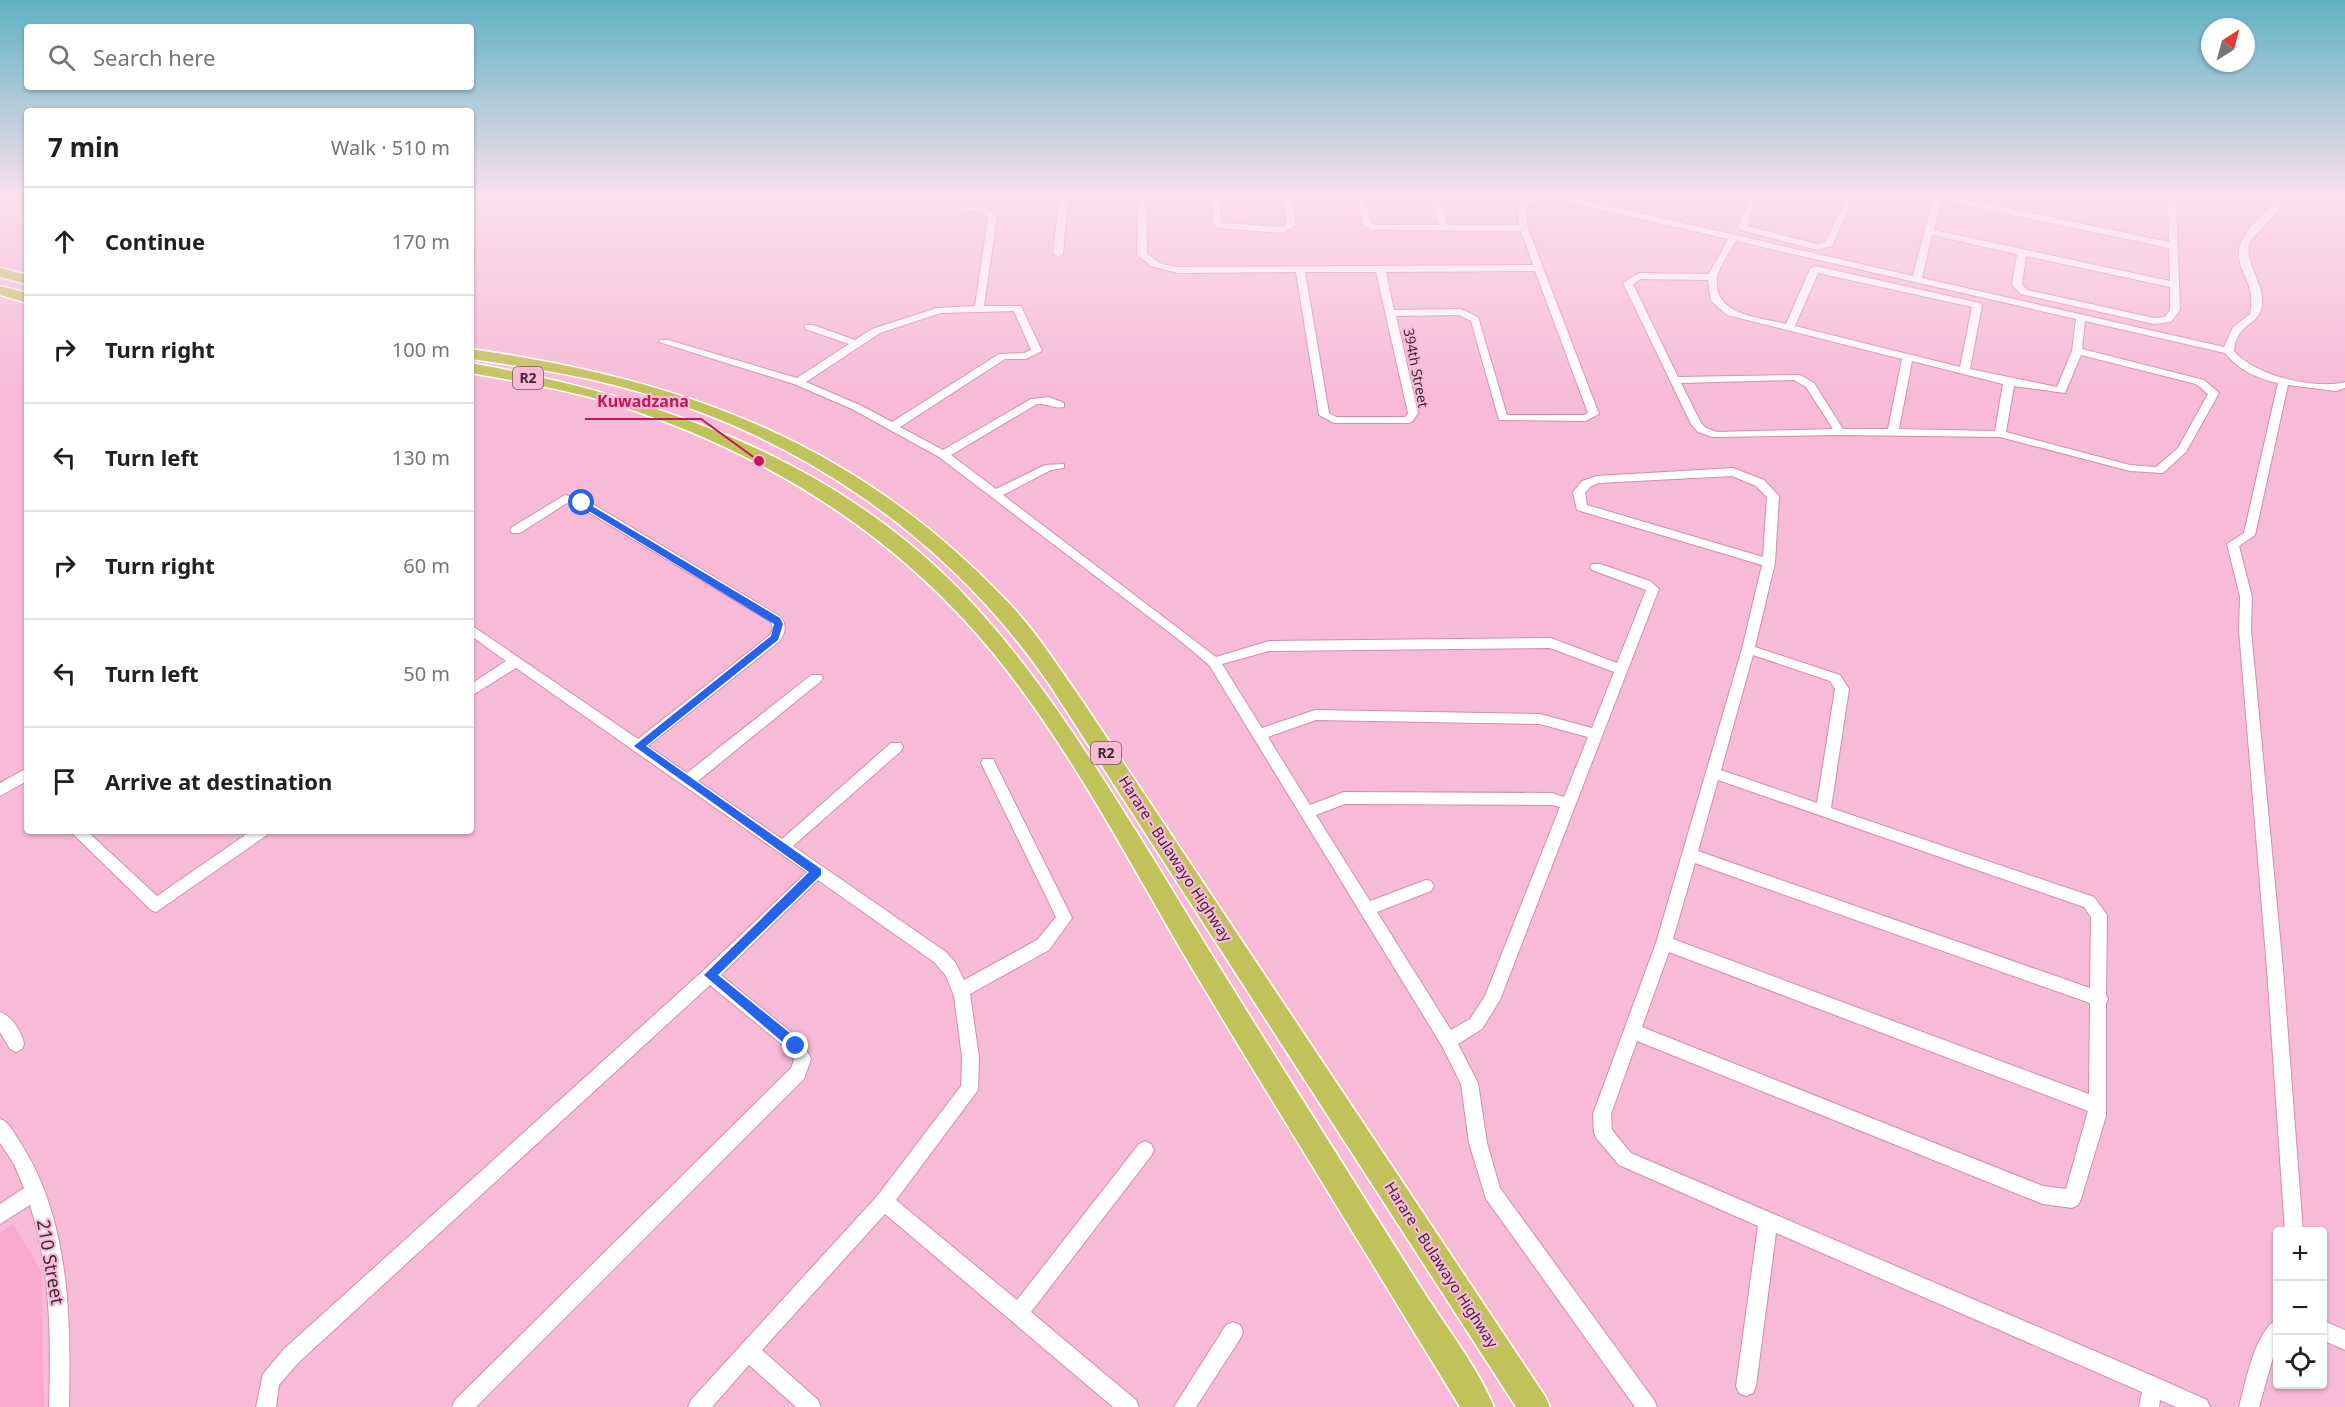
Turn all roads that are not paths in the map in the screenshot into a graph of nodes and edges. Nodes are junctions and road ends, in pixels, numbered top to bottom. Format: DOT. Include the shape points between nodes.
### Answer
graph roads {
  1 [pos="987,260"];
  2 [pos="1147,260"];
  3 [pos="1534,260"];
  4 [pos="1721,260"];
  5 [pos="1827,260"];
  6 [pos="1923,260"];
  7 [pos="2021,260"];
  8 [pos="2057,260"];
  9 [pos="2173,260"];
  10 [pos="2245,260"];
  11 [pos="1380,268"];
  12 [pos="1537,268"];
  13 [pos="1300,269"];
  14 [pos="0,272"];
  15 [pos="1713,277"];
  16 [pos="24,279"];
  17 [pos="1917,280"];
  18 [pos="2174,285"];
  19 [pos="0,290"];
  20 [pos="24,297"];
  21 [pos="979,309"];
  22 [pos="1390,314"];
  23 [pos="2081,317"];
  24 [pos="809,327"];
  25 [pos="1790,327"];
  26 [pos="664,342"];
  27 [pos="856,344"];
  28 [pos="2077,351"];
  29 [pos="2229,351"];
  30 [pos="474,354"];
  31 [pos="1908,358"];
  32 [pos="474,368"];
  33 [pos="1965,370"];
  34 [pos="1674,380"];
  35 [pos="2284,380"];
  36 [pos="798,382"];
  37 [pos="2009,382"];
  38 [pos="2345,385"];
  39 [pos="1060,405"];
  40 [pos="892,427"];
  41 [pos="1840,432"];
  42 [pos="1893,433"];
  43 [pos="2000,434"];
  44 [pos="943,455"];
  45 [pos="1060,466"];
  46 [pos="995,494"];
  47 [pos="516,530"];
  48 [pos="1769,563"];
  49 [pos="1596,567"];
  50 [pos="474,632"];
  51 [pos="1748,649"];
  52 [pos="516,661"];
  53 [pos="1214,662"];
  54 [pos="1621,670"];
  55 [pos="816,678"];
  56 [pos="474,689"];
  57 [pos="1596,734"];
  58 [pos="1259,735"];
  59 [pos="639,746"];
  60 [pos="896,747"];
  61 [pos="988,763"];
  62 [pos="1713,773"];
  63 [pos="24,779"];
  64 [pos="688,781"];
  65 [pos="0,790"];
  66 [pos="1569,804"];
  67 [pos="1823,811"];
  68 [pos="1307,812"];
  69 [pos="80,834"];
  70 [pos="258,834"];
  71 [pos="782,847"];
  72 [pos="1688,854"];
  73 [pos="817,872"];
  74 [pos="1426,886"];
  75 [pos="1367,909"];
  76 [pos="1664,943"];
  77 [pos="710,975"];
  78 [pos="961,990"];
  79 [pos="2100,999"];
  80 [pos="0,1019"];
  81 [pos="1632,1031"];
  82 [pos="1448,1041"];
  83 [pos="16,1044"];
  84 [pos="2098,1106"];
  85 [pos="0,1127"];
  86 [pos="1145,1150"];
  87 [pos="36,1191"];
  88 [pos="884,1201"];
  89 [pos="0,1215"];
  90 [pos="1768,1222"];
  91 [pos="2294,1227"];
  92 [pos="1017,1315"];
  93 [pos="1233,1332"];
  94 [pos="2327,1332"];
  95 [pos="2274,1335"];
  96 [pos="2345,1340"];
  97 [pos="748,1351"];
  98 [pos="1746,1386"];
  99 [pos="2153,1386"];
  100 [pos="58,1407"];
  101 [pos="266,1407"];
  102 [pos="462,1407"];
  103 [pos="698,1407"];
  104 [pos="811,1407"];
  105 [pos="1129,1407"];
  106 [pos="1184,1407"];
  107 [pos="1478,1407"];
  108 [pos="1534,1407"];
  109 [pos="1647,1407"];
  110 [pos="2149,1407"];
  111 [pos="2200,1407"];
  112 [pos="2249,1407"];
  1 -- 21 [label="street"];
  2 -- 13 [label="street" via="1178,270"];
  3 -- 12 [label="street"];
  4 -- 15 [label="street"];
  5 -- 17 [label="street"];
  6 -- 17 [label="street"];
  7 -- 18 [label="street" via="2017,285 2024,292 2154,321 2172,316"];
  8 -- 18 [label="street"];
  9 -- 18 [label="street"];
  10 -- 29 [label="street" via="2246,272 2258,290 2259,303 2255,315 2241,322 2229,341"];
  11 -- 12 [label="street"];
  11 -- 13 [label="street"];
  11 -- 22 [label="street, 394th Street"];
  12 -- 22 [label="street" via="1592,417 1503,418 1475,319 1461,312"];
  13 -- 22 [label="street, 394th Street" via="1324,416 1408,420 1411,417"];
  14 -- 16 [label="highway"];
  15 -- 25 [label="street" via="1716,301 1730,313"];
  15 -- 34 [label="street" via="1639,276 1628,283"];
  17 -- 23 [label="street"];
  19 -- 20 [label="highway"];
  21 -- 27 [label="street" via="940,310 876,331"];
  21 -- 40 [label="street" via="1018,308 1037,351 1026,356 1004,356"];
  23 -- 28 [label="street"];
  23 -- 29 [label="street"];
  24 -- 27 [label="street"];
  25 -- 31 [label="street"];
  25 -- 33 [label="street" via="1815,269 1977,305"];
  26 -- 36 [label="street"];
  27 -- 36 [label="street"];
  28 -- 37 [label="street" via="2061,391"];
  28 -- 43 [label="street" via="2200,382 2214,393 2182,450 2159,471 2151,472"];
  29 -- 35 [label="street" via="2242,368"];
  30 -- 108 [label="highway, Harare - Bulawayo Highway / R2" via="632,383 771,436 843,472 910,520 998,603 1074,705"];
  31 -- 33 [label="street"];
  31 -- 42 [label="street"];
  32 -- 107 [label="highway, Harare - Bulawayo Highway / R2" via="549,381 617,399 702,428 765,456 871,522 972,614 1055,723"];
  33 -- 37 [label="street"];
  34 -- 41 [label="street" via="1796,377 1810,385"];
  34 -- 41 [label="street" via="1696,424 1709,433"];
  35 -- 38 [label="street" via="2336,388"];
  35 -- 91 [label="street" via="2249,535 2233,544 2246,597 2245,630"];
  36 -- 40 [label="street"];
  37 -- 43 [label="street"];
  39 -- 44 [label="street" via="1049,400 1035,401"];
  40 -- 44 [label="street"];
  41 -- 42 [label="street"];
  42 -- 43 [label="street"];
  44 -- 46 [label="street"];
  45 -- 46 [label="street" via="1049,467"];
  46 -- 53 [label="street"];
  47 -- 59 [label="street" via="565,499 582,503 777,620 775,638"];
  48 -- 48 [label="street" via="1773,496 1760,483 1741,474 1724,471 1597,480 1579,492 1581,507"];
  48 -- 51 [label="street"];
  49 -- 54 [label="street" via="1653,589"];
  50 -- 52 [label="street"];
  51 -- 62 [label="street"];
  51 -- 67 [label="street" via="1835,678 1840,684"];
  52 -- 56 [label="street"];
  52 -- 59 [label="street"];
  53 -- 54 [label="street" via="1269,646 1551,644"];
  53 -- 58 [label="street"];
  54 -- 57 [label="street"];
  55 -- 64 [label="street"];
  57 -- 58 [label="street" via="1540,719 1315,715"];
  57 -- 66 [label="street"];
  58 -- 68 [label="street"];
  59 -- 64 [label="street"];
  60 -- 71 [label="street"];
  61 -- 78 [label="street" via="1065,918 1043,945"];
  62 -- 67 [label="street"];
  62 -- 72 [label="street"];
  63 -- 65 [label="street"];
  64 -- 71 [label="street"];
  66 -- 68 [label="street" via="1552,799 1344,798"];
  66 -- 82 [label="street" via="1492,1000 1476,1024"];
  67 -- 79 [label="street" via="2090,902 2099,915"];
  68 -- 75 [label="street"];
  69 -- 70 [label="street" via="156,905"];
  71 -- 73 [label="street"];
  72 -- 76 [label="street"];
  72 -- 79 [label="street"];
  73 -- 77 [label="street"];
  73 -- 78 [label="street" via="945,960"];
  74 -- 75 [label="street"];
  75 -- 82 [label="street"];
  76 -- 81 [label="street"];
  76 -- 84 [label="street"];
  77 -- 101 [label="street" via="291,1356 270,1381"];
  77 -- 102 [label="street" via="796,1046 803,1059 798,1073"];
  78 -- 88 [label="street" via="971,1086"];
  79 -- 84 [label="street"];
  80 -- 83 [label="street"];
  81 -- 84 [label="street" via="2000,1179 2055,1197 2072,1198 2084,1167"];
  81 -- 90 [label="street" via="1602,1114 1603,1133 1611,1146 1625,1159"];
  82 -- 109 [label="street" via="1469,1083 1478,1143 1492,1193"];
  85 -- 87 [label="street, 210 Street" via="31,1175"];
  86 -- 92 [label="street"];
  87 -- 89 [label="street"];
  87 -- 100 [label="street, 210 Street" via="58,1290"];
  88 -- 92 [label="street"];
  88 -- 97 [label="street"];
  90 -- 98 [label="street"];
  90 -- 99 [label="street"];
  92 -- 105 [label="street"];
  93 -- 106 [label="street"];
  94 -- 96 [label="street"];
  95 -- 112 [label="street" via="2265,1350"];
  97 -- 103 [label="street"];
  97 -- 104 [label="street"];
  99 -- 110 [label="street"];
  99 -- 111 [label="street"];
}
